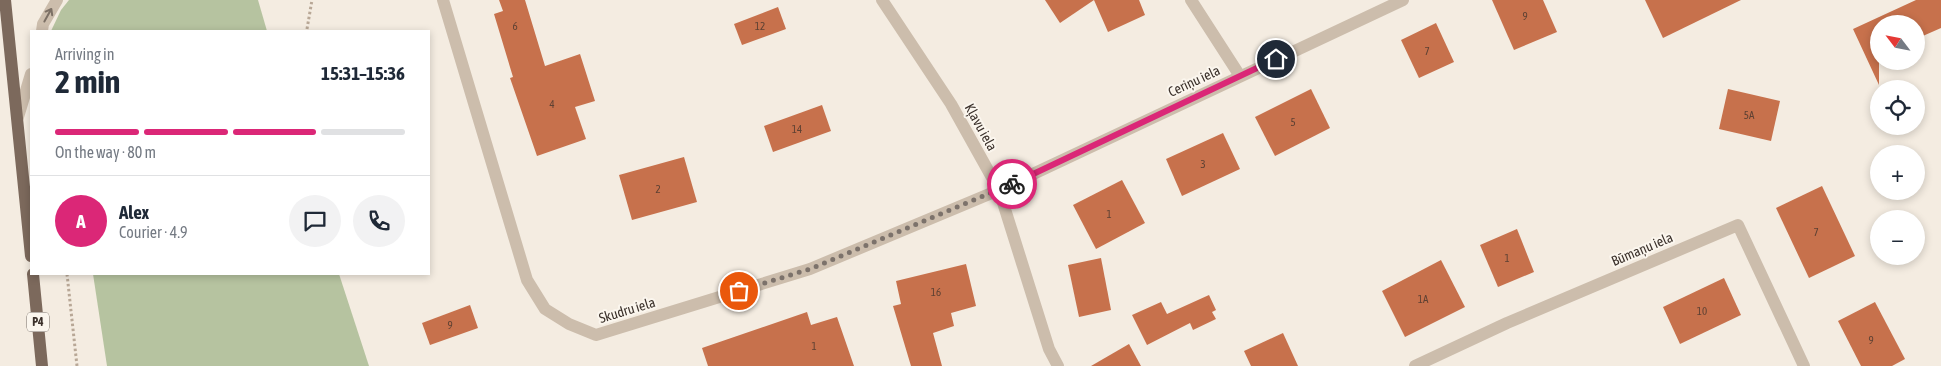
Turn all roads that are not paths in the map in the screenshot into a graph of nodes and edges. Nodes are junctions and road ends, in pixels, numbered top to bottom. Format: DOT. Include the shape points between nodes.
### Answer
graph roads {
  1 [pos="5,0"];
  2 [pos="57,0"];
  3 [pos="443,0"];
  4 [pos="882,0"];
  5 [pos="1190,0"];
  6 [pos="1403,0"];
  7 [pos="42,30"];
  8 [pos="1240,76"];
  9 [pos="30,77"];
  10 [pos="18,117"];
  11 [pos="999,190"];
  12 [pos="30,245"];
  13 [pos="33,275"];
  14 [pos="42,366"];
  15 [pos="1058,366"];
  16 [pos="1415,366"];
  17 [pos="1804,366"];
  1 -- 10 [label="main road"];
  7 -- 2 [label="street, one-way"];
  3 -- 11 [label="street, Skudru iela" via="527,280 545,309 596,335 810,269"];
  4 -- 11 [label="street, Kļavu iela" via="951,104"];
  5 -- 8 [label="street"];
  6 -- 8 [label="street, Ceriņu iela"];
  8 -- 11 [label="street, Ceriņu iela"];
  9 -- 10 [label="street"];
  10 -- 12 [label="main road"];
  11 -- 15 [label="street, Kļavu iela" via="1049,349"];
  13 -- 14 [label="main road, P4"];
  16 -- 17 [label="street, Būmaņu iela" via="1507,322 1738,225"];
}
